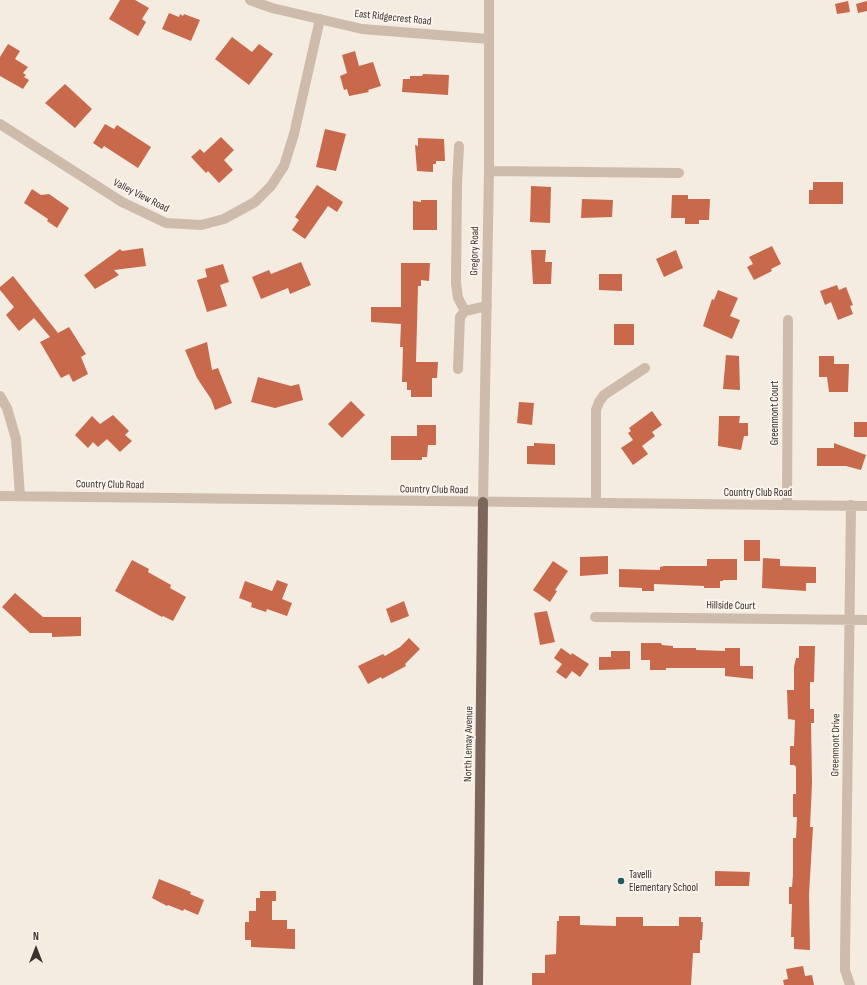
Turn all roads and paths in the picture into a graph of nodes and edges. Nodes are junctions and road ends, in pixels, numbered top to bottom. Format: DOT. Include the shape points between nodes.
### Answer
graph roads {
  1 [pos="250,0"];
  2 [pos="489,0"];
  3 [pos="320,19"];
  4 [pos="488,40"];
  5 [pos="0,124"];
  6 [pos="460,146"];
  7 [pos="489,171"];
  8 [pos="679,173"];
  9 [pos="486,306"];
  10 [pos="464,311"];
  11 [pos="788,320"];
  12 [pos="458,368"];
  13 [pos="645,368"];
  14 [pos="0,396"];
  15 [pos="0,496"];
  16 [pos="20,496"];
  17 [pos="483,502"];
  18 [pos="596,503"];
  19 [pos="787,505"];
  20 [pos="851,506"];
  21 [pos="867,506"];
  22 [pos="595,617"];
  23 [pos="849,620"];
  24 [pos="867,620"];
  25 [pos="478,985"];
  26 [pos="850,985"];
  1 -- 3 [label="street, East Ridgecrest Road"];
  2 -- 4 [label="street, Gregory Road"];
  3 -- 4 [label="street, East Ridgecrest Road" via="362,29"];
  3 -- 5 [label="street, Valley View Road" via="294,134 284,166 271,186 255,202 224,219 201,225 166,223 122,202"];
  4 -- 7 [label="street, Gregory Road"];
  6 -- 10 [label="street" via="456,283 458,298"];
  7 -- 8 [label="street"];
  7 -- 9 [label="street, Gregory Road"];
  9 -- 10 [label="street"];
  9 -- 17 [label="street, Gregory Road"];
  10 -- 12 [label="street" via="460,317"];
  11 -- 19 [label="street, Greenmont Court"];
  13 -- 18 [label="street" via="604,395 596,410"];
  14 -- 16 [label="street" via="7,408 16,439"];
  15 -- 16 [label="street, Country Club Road"];
  16 -- 17 [label="street, Country Club Road"];
  17 -- 18 [label="street, Country Club Road"];
  17 -- 25 [label="main road, North Lemay Avenue"];
  18 -- 19 [label="street, Country Club Road"];
  19 -- 20 [label="street, Country Club Road"];
  20 -- 21 [label="street, Country Club Road"];
  20 -- 23 [label="street, Greenmont Drive"];
  22 -- 23 [label="street, Hillside Court"];
  23 -- 24 [label="street, Hillside Court"];
  23 -- 26 [label="street, Greenmont Drive" via="845,970"];
}
